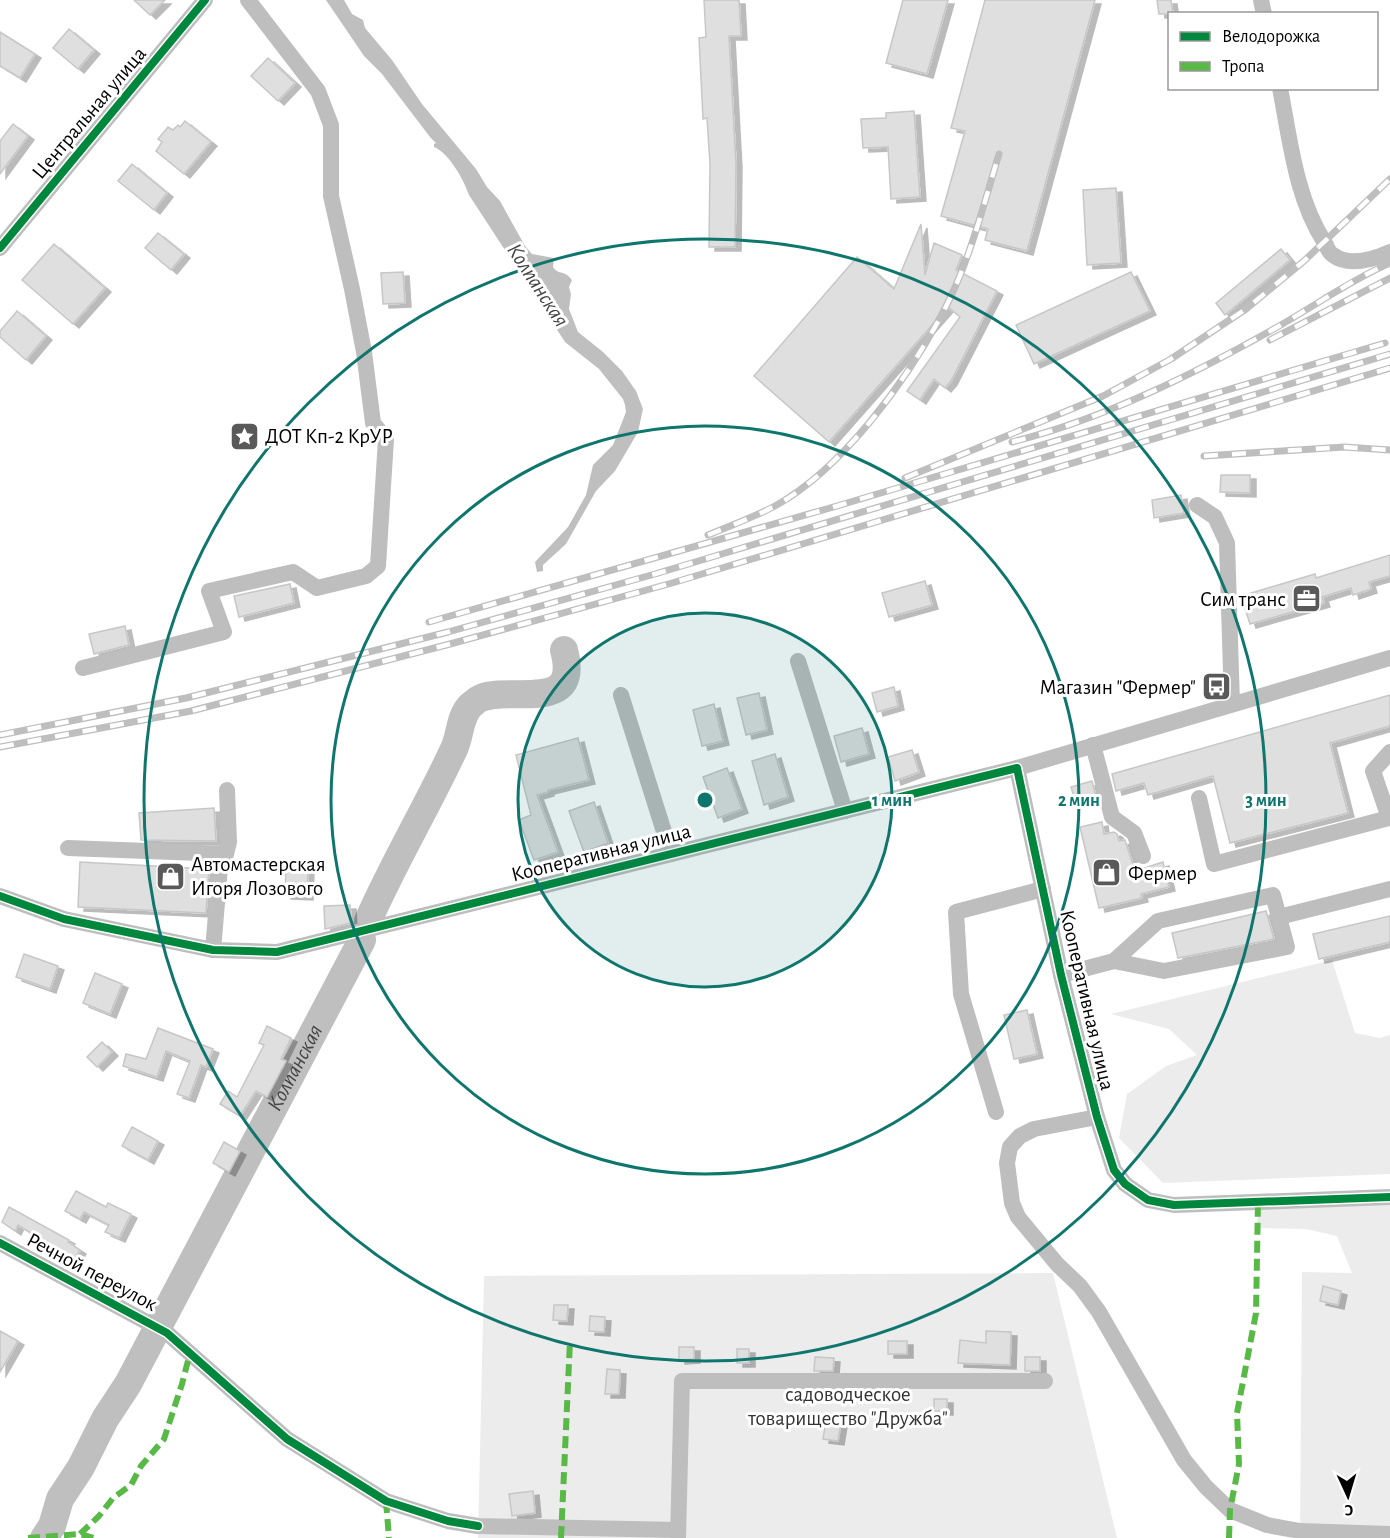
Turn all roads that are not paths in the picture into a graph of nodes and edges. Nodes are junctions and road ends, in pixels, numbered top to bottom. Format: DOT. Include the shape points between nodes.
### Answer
graph roads {
  1 [pos="205,0"];
  2 [pos="248,0"];
  3 [pos="1280,90"];
  4 [pos="0,248"];
  5 [pos="1390,252"];
  6 [pos="1197,505"];
  7 [pos="1390,658"];
  8 [pos="798,661"];
  9 [pos="83,668"];
  10 [pos="621,695"];
  11 [pos="1232,704"];
  12 [pos="1093,745"];
  13 [pos="1390,752"];
  14 [pos="1017,768"];
  15 [pos="226,790"];
  16 [pos="1199,798"];
  17 [pos="844,811"];
  18 [pos="68,848"];
  19 [pos="226,854"];
  20 [pos="671,854"];
  21 [pos="1143,856"];
  22 [pos="1043,889"];
  23 [pos="1390,889"];
  24 [pos="0,896"];
  25 [pos="1279,917"];
  26 [pos="213,950"];
  27 [pos="1114,962"];
  28 [pos="1061,975"];
  29 [pos="996,1112"];
  30 [pos="1097,1117"];
  31 [pos="1390,1197"];
  32 [pos="0,1243"];
  33 [pos="1045,1381"];
  34 [pos="678,1534"];
  35 [pos="1390,1534"];
  1 -- 4 [label="street, Центральная улица"];
  2 -- 9 [label="street" via="318,91 331,125 331,196 364,352 373,423 386,439 378,566 366,576 316,588 293,572 210,591 224,632"];
  3 -- 5 [label="street" via="1304,197 1312,222 1332,255 1352,262"];
  6 -- 11 [label="street" via="1215,517 1227,543"];
  7 -- 11 [label="street"];
  8 -- 17 [label="street"];
  10 -- 20 [label="street"];
  11 -- 12 [label="street"];
  12 -- 14 [label="street"];
  12 -- 21 [label="street" via="1112,817 1134,833"];
  13 -- 16 [label="street" via="1373,771 1389,818 1214,864"];
  14 -- 17 [label="street, Кооперативная улица"];
  14 -- 22 [label="street, Кооперативная улица"];
  15 -- 19 [label="street"];
  17 -- 20 [label="street, Кооперативная улица"];
  18 -- 19 [label="street"];
  19 -- 26 [label="street" via="220,867"];
  20 -- 26 [label="street, Кооперативная улица" via="277,952"];
  22 -- 28 [label="street, Кооперативная улица"];
  22 -- 29 [label="street" via="956,912 961,994"];
  23 -- 25 [label="street"];
  24 -- 26 [label="street, Кооперативная улица" via="64,919"];
  25 -- 27 [label="street" via="1273,895 1158,921"];
  25 -- 27 [label="street" via="1287,947 1164,972"];
  27 -- 28 [label="street"];
  28 -- 30 [label="street, Кооперативная улица"];
  30 -- 31 [label="street, Кооперативная улица" via="1114,1170 1125,1185 1148,1200 1174,1205"];
  30 -- 35 [label="street" via="1034,1129 1020,1136 1010,1147 1007,1163 1012,1203 1018,1216 1099,1312 1184,1460 1230,1509 1267,1525 1300,1532"];
  32 -- 34 [label="street, Речной переулок" via="167,1333 287,1439 386,1502 478,1526"];
  33 -- 34 [label="street" via="682,1381"];
}
